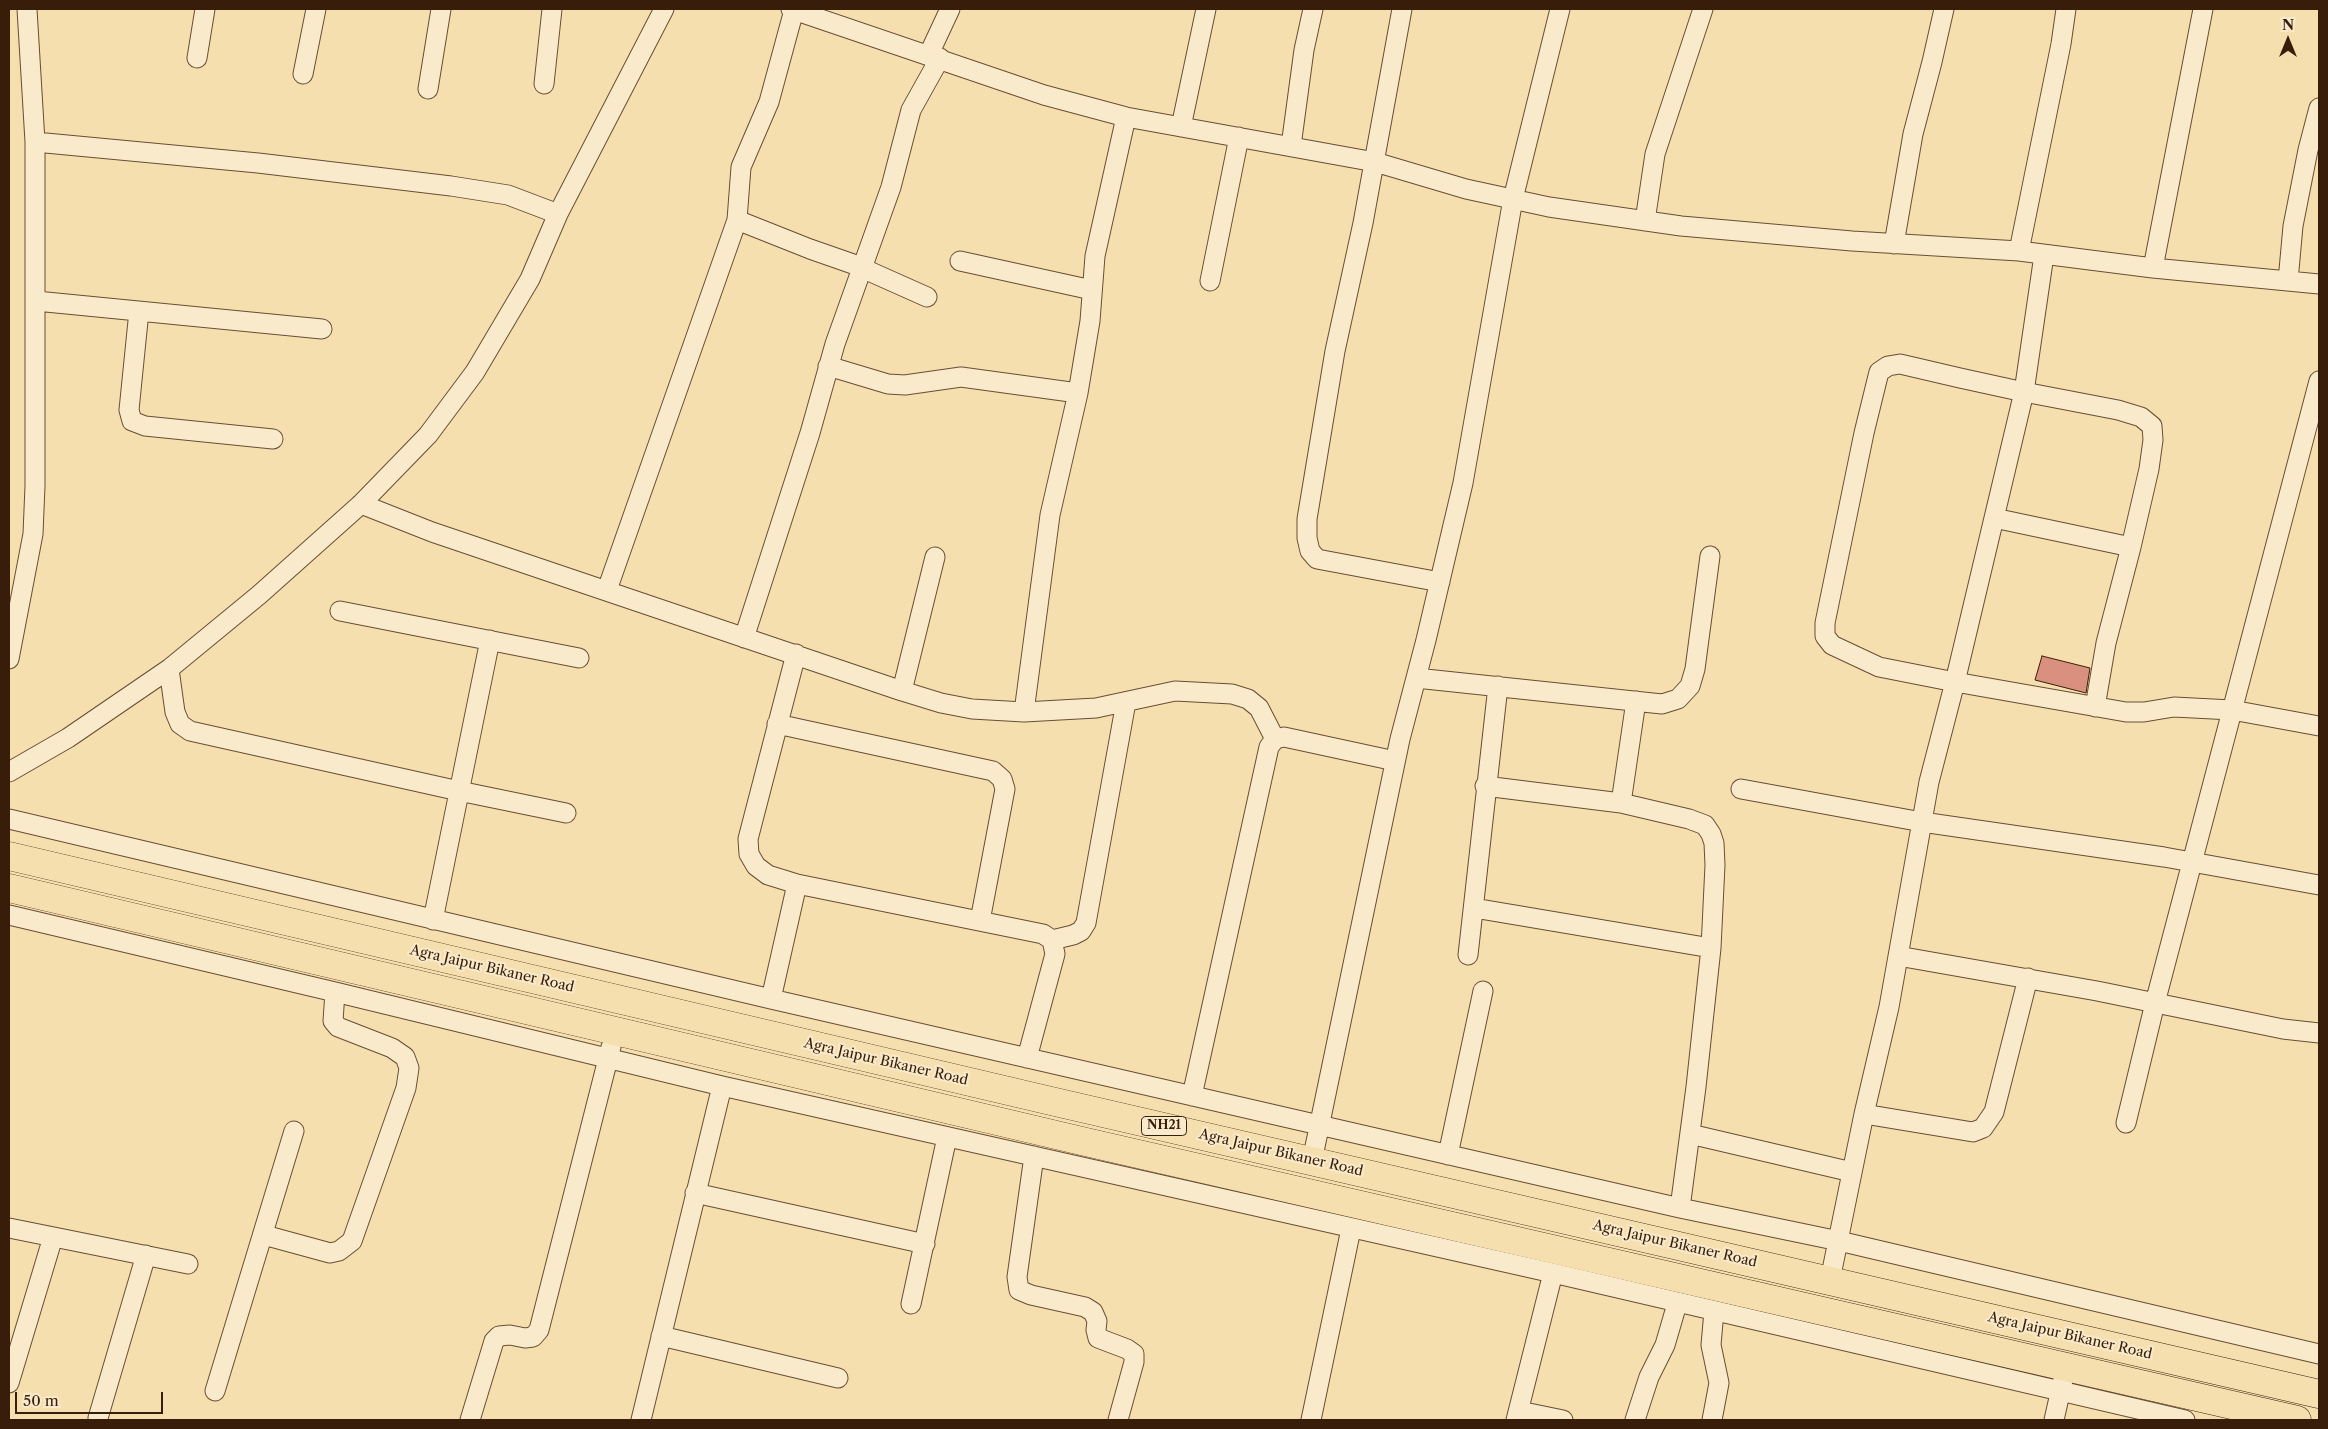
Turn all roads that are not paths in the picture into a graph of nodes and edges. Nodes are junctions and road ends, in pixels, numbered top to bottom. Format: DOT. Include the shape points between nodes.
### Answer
graph roads {
  1 [pos="27,9"];
  2 [pos="205,9"];
  3 [pos="316,9"];
  4 [pos="441,9"];
  5 [pos="552,9"];
  6 [pos="664,9"];
  7 [pos="793,9"];
  8 [pos="950,9"];
  9 [pos="1206,9"];
  10 [pos="1313,9"];
  11 [pos="1402,9"];
  12 [pos="1560,9"];
  13 [pos="1703,9"];
  14 [pos="1944,9"];
  15 [pos="2066,9"];
  16 [pos="2203,9"];
  17 [pos="813,13"];
  18 [pos="935,56"];
  19 [pos="198,58"];
  20 [pos="303,74"];
  21 [pos="544,84"];
  22 [pos="428,89"];
  23 [pos="2319,108"];
  24 [pos="1126,117"];
  25 [pos="1181,127"];
  26 [pos="1239,137"];
  27 [pos="35,142"];
  28 [pos="1291,146"];
  29 [pos="1376,162"];
  30 [pos="1512,199"];
  31 [pos="558,214"];
  32 [pos="738,220"];
  33 [pos="1645,221"];
  34 [pos="1894,244"];
  35 [pos="2019,251"];
  36 [pos="2044,255"];
  37 [pos="960,260"];
  38 [pos="861,268"];
  39 [pos="2153,268"];
  40 [pos="1210,281"];
  41 [pos="2288,281"];
  42 [pos="2319,284"];
  43 [pos="1092,290"];
  44 [pos="927,297"];
  45 [pos="36,301"];
  46 [pos="139,311"];
  47 [pos="322,329"];
  48 [pos="828,366"];
  49 [pos="2319,381"];
  50 [pos="2024,392"];
  51 [pos="1078,393"];
  52 [pos="273,439"];
  53 [pos="361,504"];
  54 [pos="1994,518"];
  55 [pos="2131,547"];
  56 [pos="1710,556"];
  57 [pos="935,557"];
  58 [pos="1440,582"];
  59 [pos="607,590"];
  60 [pos="340,611"];
  61 [pos="744,638"];
  62 [pos="490,640"];
  63 [pos="796,654"];
  64 [pos="579,658"];
  65 [pos="9,660"];
  66 [pos="169,669"];
  67 [pos="1416,678"];
  68 [pos="1955,682"];
  69 [pos="1498,686"];
  70 [pos="902,691"];
  71 [pos="1636,701"];
  72 [pos="1126,702"];
  73 [pos="2095,707"];
  74 [pos="2232,710"];
  75 [pos="1024,712"];
  76 [pos="777,724"];
  77 [pos="2319,726"];
  78 [pos="1275,739"];
  79 [pos="1395,761"];
  80 [pos="9,772"];
  81 [pos="1485,786"];
  82 [pos="1740,789"];
  83 [pos="459,791"];
  84 [pos="1621,803"];
  85 [pos="566,813"];
  86 [pos="9,820"];
  87 [pos="1922,822"];
  88 [pos="9,856"];
  89 [pos="2193,862"];
  90 [pos="797,884"];
  91 [pos="2319,885"];
  92 [pos="9,888"];
  93 [pos="1474,908"];
  94 [pos="9,915"];
  95 [pos="433,920"];
  96 [pos="980,921"];
  97 [pos="1052,940"];
  98 [pos="1711,948"];
  99 [pos="1468,955"];
  100 [pos="1898,956"];
  101 [pos="2028,978"];
  102 [pos="1483,991"];
  103 [pos="335,992"];
  104 [pos="771,999"];
  105 [pos="2155,1003"];
  106 [pos="616,1031"];
  107 [pos="2319,1033"];
  108 [pos="608,1058"];
  109 [pos="1027,1058"];
  110 [pos="722,1086"];
  111 [pos="1192,1096"];
  112 [pos="1864,1114"];
  113 [pos="2126,1123"];
  114 [pos="1318,1125"];
  115 [pos="294,1131"];
  116 [pos="1690,1134"];
  117 [pos="947,1137"];
  118 [pos="1448,1155"];
  119 [pos="1034,1156"];
  120 [pos="1312,1160"];
  121 [pos="1852,1172"];
  122 [pos="695,1193"];
  123 [pos="1680,1208"];
  124 [pos="9,1228"];
  125 [pos="1351,1229"];
  126 [pos="264,1234"];
  127 [pos="53,1237"];
  128 [pos="1838,1241"];
  129 [pos="925,1244"];
  130 [pos="146,1256"];
  131 [pos="188,1264"];
  132 [pos="1553,1274"];
  133 [pos="1830,1280"];
  134 [pos="912,1304"];
  135 [pos="1677,1304"];
  136 [pos="1714,1311"];
  137 [pos="661,1336"];
  138 [pos="2319,1354"];
  139 [pos="838,1378"];
  140 [pos="2063,1380"];
  141 [pos="9,1383"];
  142 [pos="215,1391"];
  143 [pos="2319,1394"];
  144 [pos="1518,1416"];
  145 [pos="98,1418"];
  146 [pos="470,1420"];
  147 [pos="641,1420"];
  148 [pos="1118,1420"];
  149 [pos="1311,1420"];
  150 [pos="1563,1420"];
  151 [pos="1635,1420"];
  152 [pos="1712,1420"];
  153 [pos="2054,1420"];
  154 [pos="2185,1420"];
  155 [pos="2297,1420"];
  1 -- 27 [label="street"];
  2 -- 19 [label="street"];
  3 -- 20 [label="street"];
  4 -- 22 [label="street"];
  5 -- 21 [label="street"];
  6 -- 31 [label="street"];
  7 -- 17 [label="street"];
  7 -- 32 [label="street" via="769,102 741,167"];
  8 -- 18 [label="street"];
  9 -- 25 [label="street"];
  10 -- 28 [label="street"];
  11 -- 29 [label="street"];
  12 -- 30 [label="street"];
  13 -- 33 [label="street" via="1654,154"];
  14 -- 34 [label="street" via="1913,134"];
  15 -- 35 [label="street"];
  16 -- 39 [label="street"];
  17 -- 18 [label="street"];
  18 -- 24 [label="street" via="1044,95"];
  18 -- 38 [label="street" via="911,110 891,187"];
  23 -- 41 [label="street" via="2293,226"];
  24 -- 25 [label="street"];
  24 -- 43 [label="street" via="1096,256"];
  25 -- 26 [label="street"];
  26 -- 28 [label="street"];
  26 -- 40 [label="street"];
  27 -- 31 [label="street" via="258,163 451,186 508,195"];
  27 -- 45 [label="street"];
  28 -- 29 [label="street"];
  29 -- 30 [label="street"];
  29 -- 58 [label="street" via="1335,351 1307,519 1307,538 1310,551 1317,559"];
  30 -- 33 [label="street"];
  30 -- 58 [label="street" via="1463,483"];
  31 -- 53 [label="street" via="530,279 475,372 428,435"];
  32 -- 38 [label="street"];
  32 -- 59 [label="street"];
  33 -- 34 [label="street"];
  34 -- 35 [label="street"];
  35 -- 36 [label="street"];
  36 -- 39 [label="street"];
  36 -- 50 [label="street"];
  37 -- 43 [label="street"];
  38 -- 44 [label="street"];
  38 -- 48 [label="street"];
  39 -- 41 [label="street"];
  41 -- 42 [label="street"];
  43 -- 51 [label="street"];
  45 -- 46 [label="street"];
  45 -- 65 [label="street" via="33,534"];
  46 -- 47 [label="street"];
  46 -- 52 [label="street" via="129,410 132,421 145,426"];
  48 -- 51 [label="street" via="888,384 905,385 961,377"];
  48 -- 61 [label="street" via="788,505"];
  49 -- 74 [label="street"];
  50 -- 54 [label="street"];
  50 -- 55 [label="street" via="2118,410 2141,417 2152,426 2149,469"];
  50 -- 68 [label="street" via="1900,364 1879,372 1875,385 1825,623 1825,636 1832,645 1879,667"];
  51 -- 75 [label="street" via="1050,515"];
  53 -- 59 [label="street" via="432,532"];
  53 -- 66 [label="street" via="259,595"];
  54 -- 55 [label="street"];
  54 -- 68 [label="street"];
  55 -- 73 [label="street" via="2106,644"];
  56 -- 71 [label="street" via="1690,686 1678,699 1662,704"];
  57 -- 70 [label="street"];
  58 -- 67 [label="street"];
  59 -- 61 [label="street"];
  60 -- 62 [label="street"];
  61 -- 63 [label="street"];
  62 -- 64 [label="street"];
  62 -- 83 [label="street"];
  63 -- 70 [label="street"];
  63 -- 76 [label="street"];
  66 -- 80 [label="street" via="68,738"];
  66 -- 83 [label="street" via="175,712 180,724 190,732"];
  67 -- 69 [label="street"];
  67 -- 79 [label="street"];
  68 -- 73 [label="street"];
  68 -- 87 [label="street"];
  69 -- 71 [label="street"];
  69 -- 81 [label="street"];
  70 -- 75 [label="street" via="972,709"];
  71 -- 84 [label="street"];
  72 -- 75 [label="street" via="1096,708"];
  72 -- 78 [label="street" via="1175,691 1232,694 1248,699 1259,708"];
  72 -- 97 [label="street" via="1086,923 1073,935"];
  73 -- 74 [label="street" via="2126,712 2174,707"];
  74 -- 77 [label="street"];
  74 -- 89 [label="street"];
  76 -- 90 [label="street" via="748,838 749,854 756,866 768,874"];
  76 -- 96 [label="street" via="993,771 1002,779 1004,789"];
  78 -- 79 [label="street" via="1292,738"];
  78 -- 111 [label="street" via="1269,747"];
  79 -- 114 [label="street"];
  81 -- 84 [label="street"];
  81 -- 93 [label="street"];
  82 -- 87 [label="street"];
  83 -- 85 [label="street"];
  83 -- 95 [label="street"];
  84 -- 98 [label="street" via="1689,819 1705,825 1711,834 1715,865"];
  86 -- 95 [label="street"];
  87 -- 89 [label="street"];
  87 -- 100 [label="street"];
  88 -- 120 [label="highway, Agra Jaipur Bikaner Road / NH21"];
  89 -- 91 [label="street"];
  89 -- 105 [label="street"];
  90 -- 96 [label="street"];
  90 -- 104 [label="street"];
  92 -- 106 [label="highway, NH21"];
  93 -- 98 [label="street"];
  93 -- 99 [label="street"];
  94 -- 103 [label="street"];
  95 -- 104 [label="street"];
  96 -- 97 [label="street" via="1043,934"];
  97 -- 109 [label="street" via="1055,954"];
  98 -- 116 [label="street"];
  100 -- 101 [label="street"];
  100 -- 112 [label="street"];
  101 -- 105 [label="street"];
  101 -- 112 [label="street" via="1994,1112 1983,1128 1973,1132"];
  102 -- 118 [label="street"];
  103 -- 108 [label="street"];
  103 -- 126 [label="street" via="333,1021 338,1027 392,1048 405,1057 409,1068 406,1088 352,1241 339,1251 330,1253"];
  104 -- 109 [label="street"];
  105 -- 107 [label="street" via="2283,1029"];
  105 -- 113 [label="street"];
  106 -- 108 [label="street"];
  106 -- 140 [label="highway, NH21" via="1096,1144"];
  108 -- 110 [label="street"];
  108 -- 146 [label="street" via="539,1330 533,1337 499,1336 494,1341"];
  109 -- 111 [label="street"];
  110 -- 117 [label="street"];
  110 -- 122 [label="street"];
  111 -- 114 [label="street"];
  112 -- 121 [label="street"];
  114 -- 118 [label="street"];
  114 -- 120 [label="street"];
  115 -- 126 [label="street"];
  116 -- 121 [label="street"];
  116 -- 123 [label="street"];
  117 -- 119 [label="street"];
  117 -- 129 [label="street"];
  118 -- 123 [label="street"];
  119 -- 125 [label="street"];
  119 -- 148 [label="street" via="1017,1277 1020,1290 1094,1312 1098,1338 1134,1354"];
  120 -- 133 [label="highway, Agra Jaipur Bikaner Road / NH21"];
  121 -- 128 [label="street"];
  122 -- 129 [label="street"];
  122 -- 137 [label="street"];
  123 -- 128 [label="street"];
  124 -- 127 [label="street"];
  125 -- 132 [label="street"];
  125 -- 149 [label="street"];
  126 -- 142 [label="street"];
  127 -- 130 [label="street"];
  127 -- 141 [label="street"];
  128 -- 133 [label="street"];
  128 -- 138 [label="street"];
  129 -- 134 [label="street"];
  130 -- 131 [label="street"];
  130 -- 145 [label="street"];
  132 -- 135 [label="street"];
  132 -- 144 [label="street"];
  133 -- 143 [label="highway, Agra Jaipur Bikaner Road / NH21"];
  135 -- 136 [label="street"];
  135 -- 151 [label="street" via="1665,1346 1649,1377"];
  136 -- 140 [label="street"];
  136 -- 152 [label="street" via="1711,1345 1719,1383"];
  137 -- 139 [label="street"];
  137 -- 147 [label="street"];
  140 -- 153 [label="street"];
  140 -- 154 [label="street"];
  140 -- 155 [label="highway, NH21"];
  144 -- 150 [label="street"];
}
